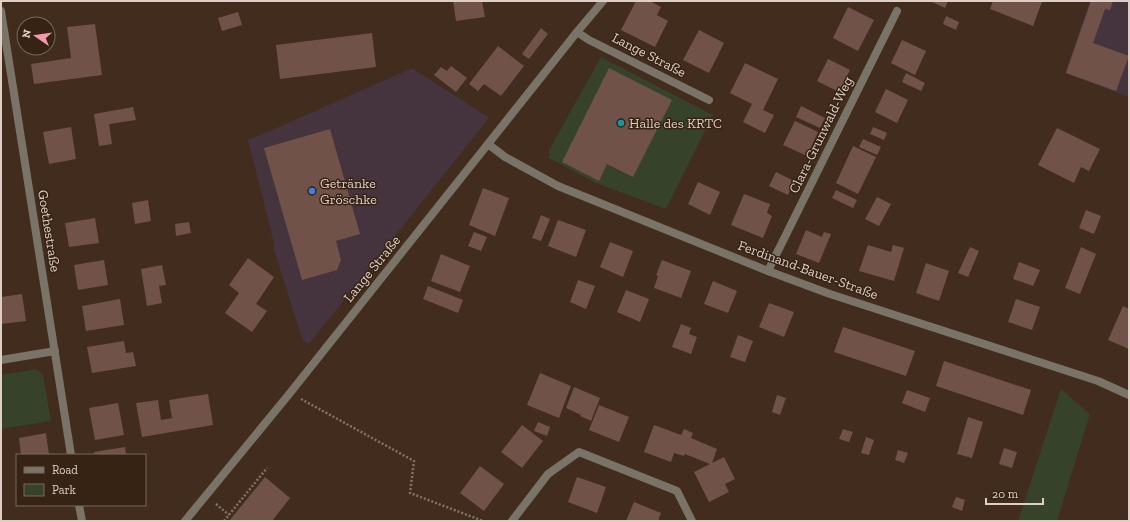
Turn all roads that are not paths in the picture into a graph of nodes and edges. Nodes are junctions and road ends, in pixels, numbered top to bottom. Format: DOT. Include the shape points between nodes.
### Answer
graph roads {
  1 [pos="603,1"];
  2 [pos="897,10"];
  3 [pos="1,11"];
  4 [pos="577,32"];
  5 [pos="709,100"];
  6 [pos="488,144"];
  7 [pos="768,271"];
  8 [pos="55,351"];
  9 [pos="1,360"];
  10 [pos="1129,395"];
  11 [pos="71,454"];
  12 [pos="79,506"];
  13 [pos="82,521"];
  14 [pos="185,521"];
  15 [pos="512,521"];
  16 [pos="692,521"];
  1 -- 4 [label="street, Lange Straße"];
  2 -- 7 [label="street, Clara-Grunwald-Weg"];
  3 -- 8 [label="street, Goethestraße"];
  4 -- 5 [label="street, Lange Straße"];
  4 -- 6 [label="street, Lange Straße"];
  6 -- 7 [label="street, Ferdinand-Bauer-Straße" via="558,186"];
  6 -- 14 [label="street, Lange Straße"];
  7 -- 10 [label="street, Ferdinand-Bauer-Straße" via="830,294 1098,381"];
  8 -- 9 [label="street"];
  8 -- 11 [label="street, Goethestraße"];
  12 -- 13 [label="street"];
  15 -- 16 [label="street" via="548,474 579,452 677,491"];
}
